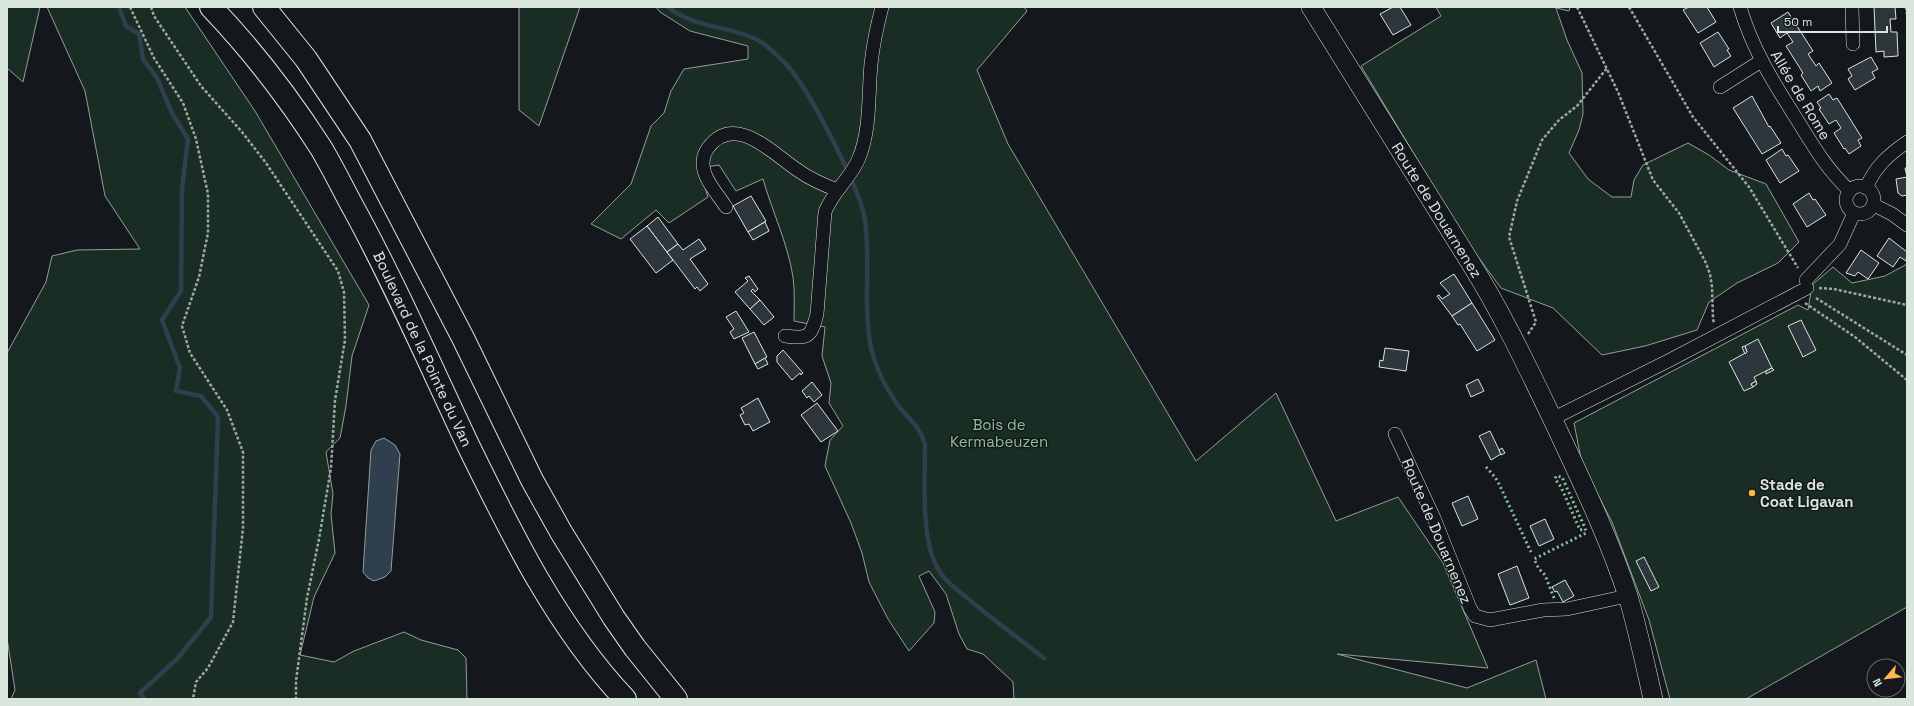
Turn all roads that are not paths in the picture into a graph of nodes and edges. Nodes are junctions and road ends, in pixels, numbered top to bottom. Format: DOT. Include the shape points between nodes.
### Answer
graph roads {
  1 [pos="211,7"];
  2 [pos="264,7"];
  3 [pos="882,7"];
  4 [pos="1311,7"];
  5 [pos="1740,7"];
  6 [pos="1852,7"];
  7 [pos="1853,44"];
  8 [pos="1762,61"];
  9 [pos="1720,87"];
  10 [pos="1907,142"];
  11 [pos="1866,188"];
  12 [pos="837,190"];
  13 [pos="1850,191"];
  14 [pos="1874,205"];
  15 [pos="726,207"];
  16 [pos="1854,213"];
  17 [pos="1907,225"];
  18 [pos="785,336"];
  19 [pos="1552,419"];
  20 [pos="1395,434"];
  21 [pos="1628,596"];
  22 [pos="625,699"];
  23 [pos="676,699"];
  24 [pos="1653,699"];
  1 -- 22 [label="highway, Boulevard de la Pointe du Van" via="244,41 322,149 379,255 494,497 527,560 580,644"];
  2 -- 23 [label="highway" via="306,59 360,140 532,480 614,618"];
  3 -- 12 [label="street" via="871,63 866,132 859,158"];
  4 -- 19 [label="main road, Route de Douarnenez" via="1496,303"];
  5 -- 8 [label="street, Allée de Rome" via="1750,37"];
  6 -- 7 [label="street"];
  8 -- 9 [label="street"];
  8 -- 13 [label="street, Allée de Rome" via="1824,163"];
  10 -- 11 [label="street" via="1884,160"];
  11 -- 13 [label="street" via="1858,187"];
  11 -- 14 [label="street" via="1872,193"];
  12 -- 15 [label="street" via="799,172 744,134 729,134 715,140 703,155 702,163 704,175"];
  12 -- 18 [label="street" via="828,204 823,221 817,314 813,331 805,336"];
  13 -- 16 [label="street" via="1846,203"];
  14 -- 16 [label="street" via="1865,214"];
  14 -- 17 [label="street"];
  16 -- 19 [label="street" via="1840,244 1807,286 1670,360"];
  19 -- 21 [label="main road, Route de Douarnenez" via="1599,520"];
  20 -- 21 [label="street, Route de Douarnenez" via="1434,518 1470,608 1476,616 1485,620 1503,619"];
  21 -- 24 [label="main road, Route de Douarnenez"];
}
